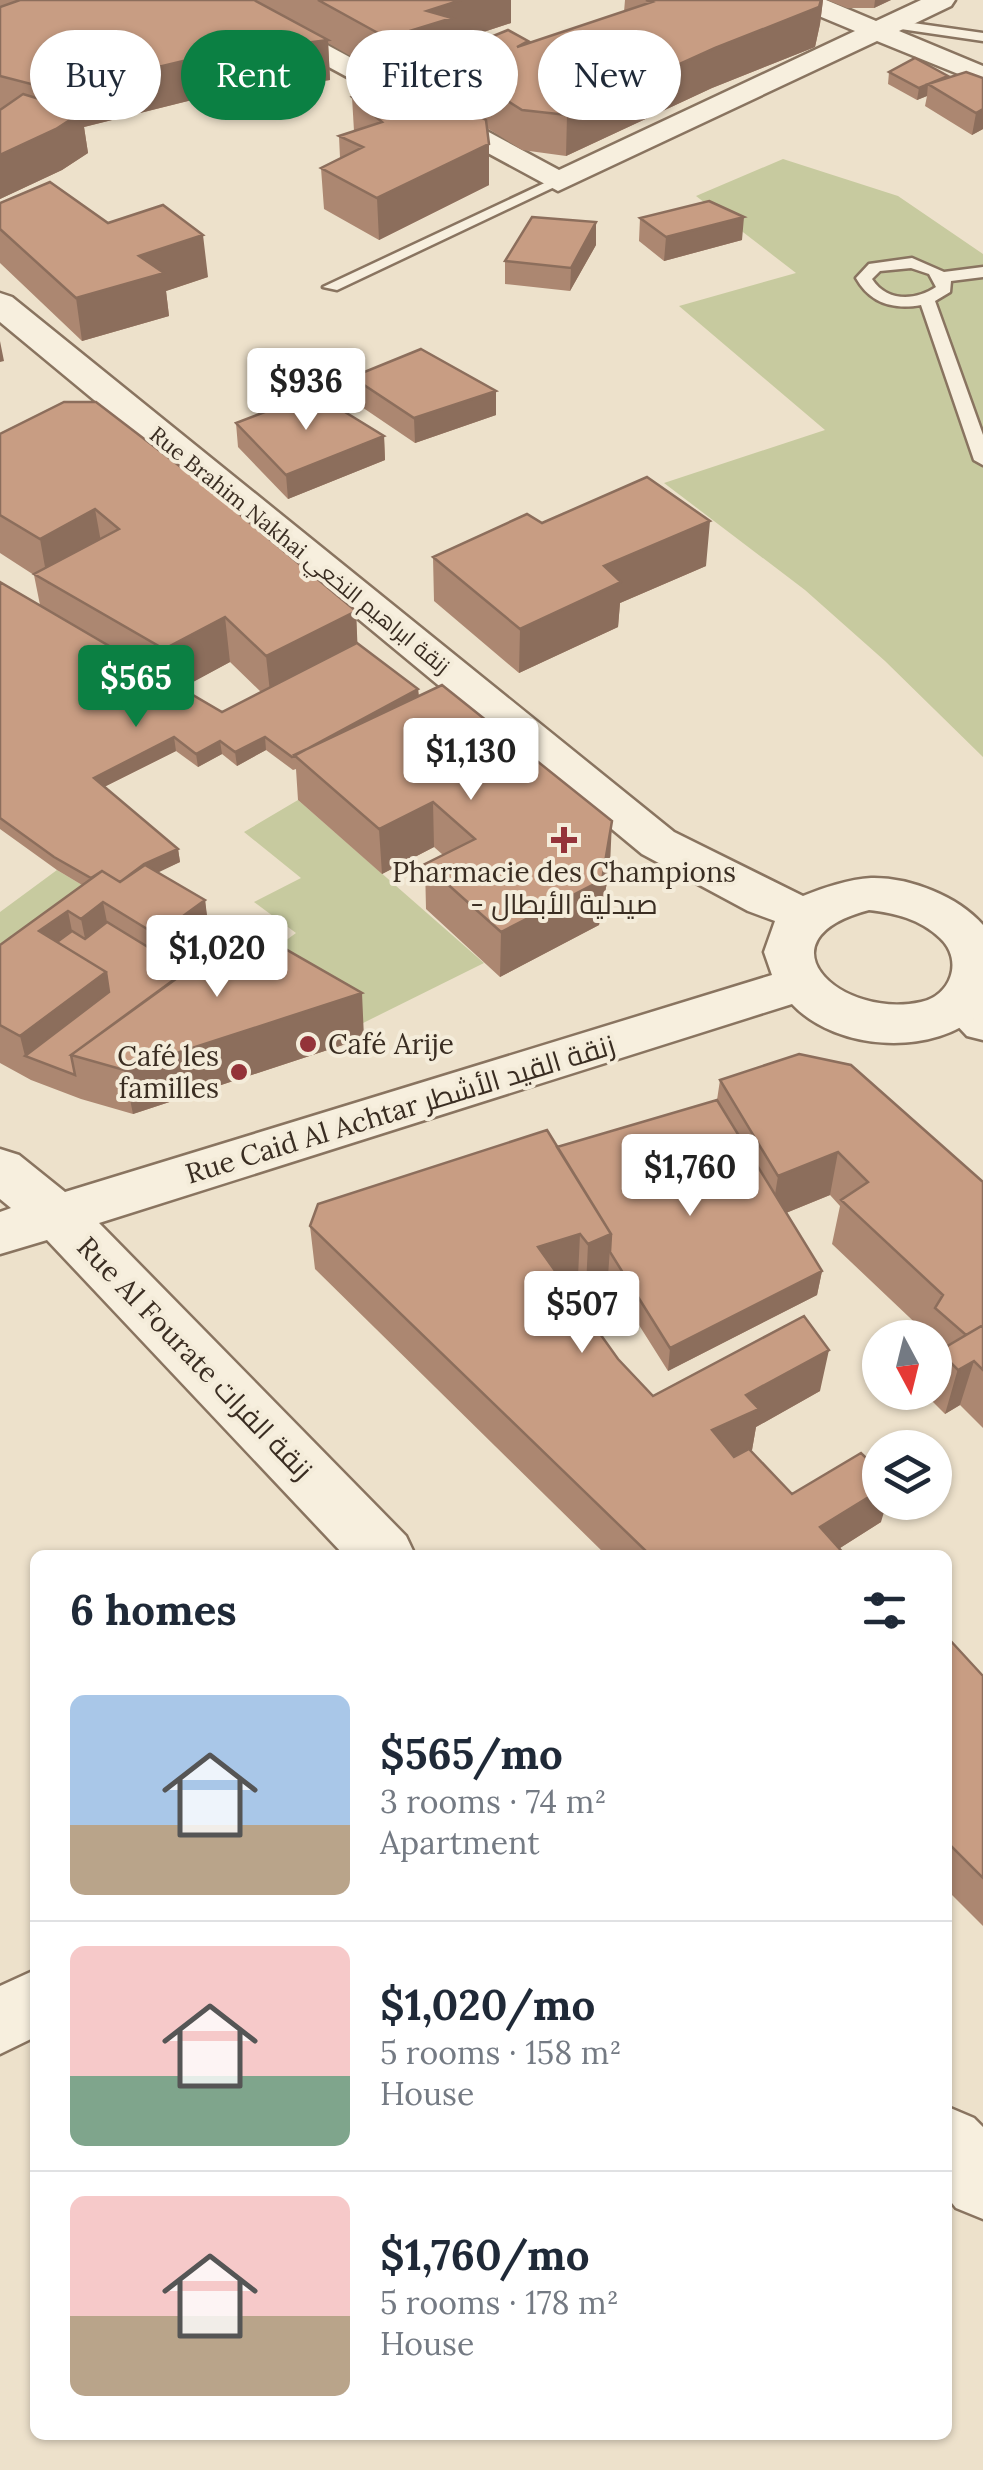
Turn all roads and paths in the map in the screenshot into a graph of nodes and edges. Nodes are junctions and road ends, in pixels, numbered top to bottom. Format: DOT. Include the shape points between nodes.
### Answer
graph roads {
  1 [pos="225,0"];
  2 [pos="804,0"];
  3 [pos="942,0"];
  4 [pos="885,28"];
  5 [pos="983,37"];
  6 [pos="983,76"];
  7 [pos="558,182"];
  8 [pos="983,272"];
  9 [pos="942,277"];
  10 [pos="331,287"];
  11 [pos="927,300"];
  12 [pos="0,304"];
  13 [pos="983,460"];
  14 [pos="807,915"];
  15 [pos="976,935"];
  16 [pos="800,984"];
  17 [pos="972,1014"];
  18 [pos="0,1168"];
  19 [pos="56,1215"];
  20 [pos="0,1233"];
  21 [pos="379,1550"];
  22 [pos="30,2005"];
  23 [pos="0,2020"];
  24 [pos="952,2148"];
  25 [pos="983,2181"];
  1 -- 7 [label="street"];
  2 -- 4 [label="street"];
  3 -- 4 [label="street"];
  4 -- 5 [label="lane"];
  4 -- 6 [label="street"];
  4 -- 7 [label="street"];
  7 -- 10 [label="lane"];
  8 -- 9 [label="lane"];
  9 -- 11 [label="lane" via="944,289"];
  9 -- 11 [label="lane" via="898,262 875,267 864,278 880,296"];
  11 -- 13 [label="lane"];
  12 -- 14 [label="street, Rue Brahim Nakhai زنقة ابراهيم النخعي" via="96,406 477,691 658,843"];
  14 -- 15 [label="street" via="845,897 891,896 935,910"];
  14 -- 16 [label="street" via="788,944"];
  15 -- 17 [label="street"];
  16 -- 17 [label="street" via="833,1011 878,1024"];
  16 -- 19 [label="street, Rue Caid Al Achtar زنقة القيد الأشطر"];
  18 -- 19 [label="street, Rue Al Fourate زنقة الفرات"];
  19 -- 20 [label="street, Rue Caid Al Achtar زنقة القيد الأشطر"];
  19 -- 21 [label="street, Rue Al Fourate زنقة الفرات"];
  22 -- 23 [label="street"];
  24 -- 25 [label="street"];
}
